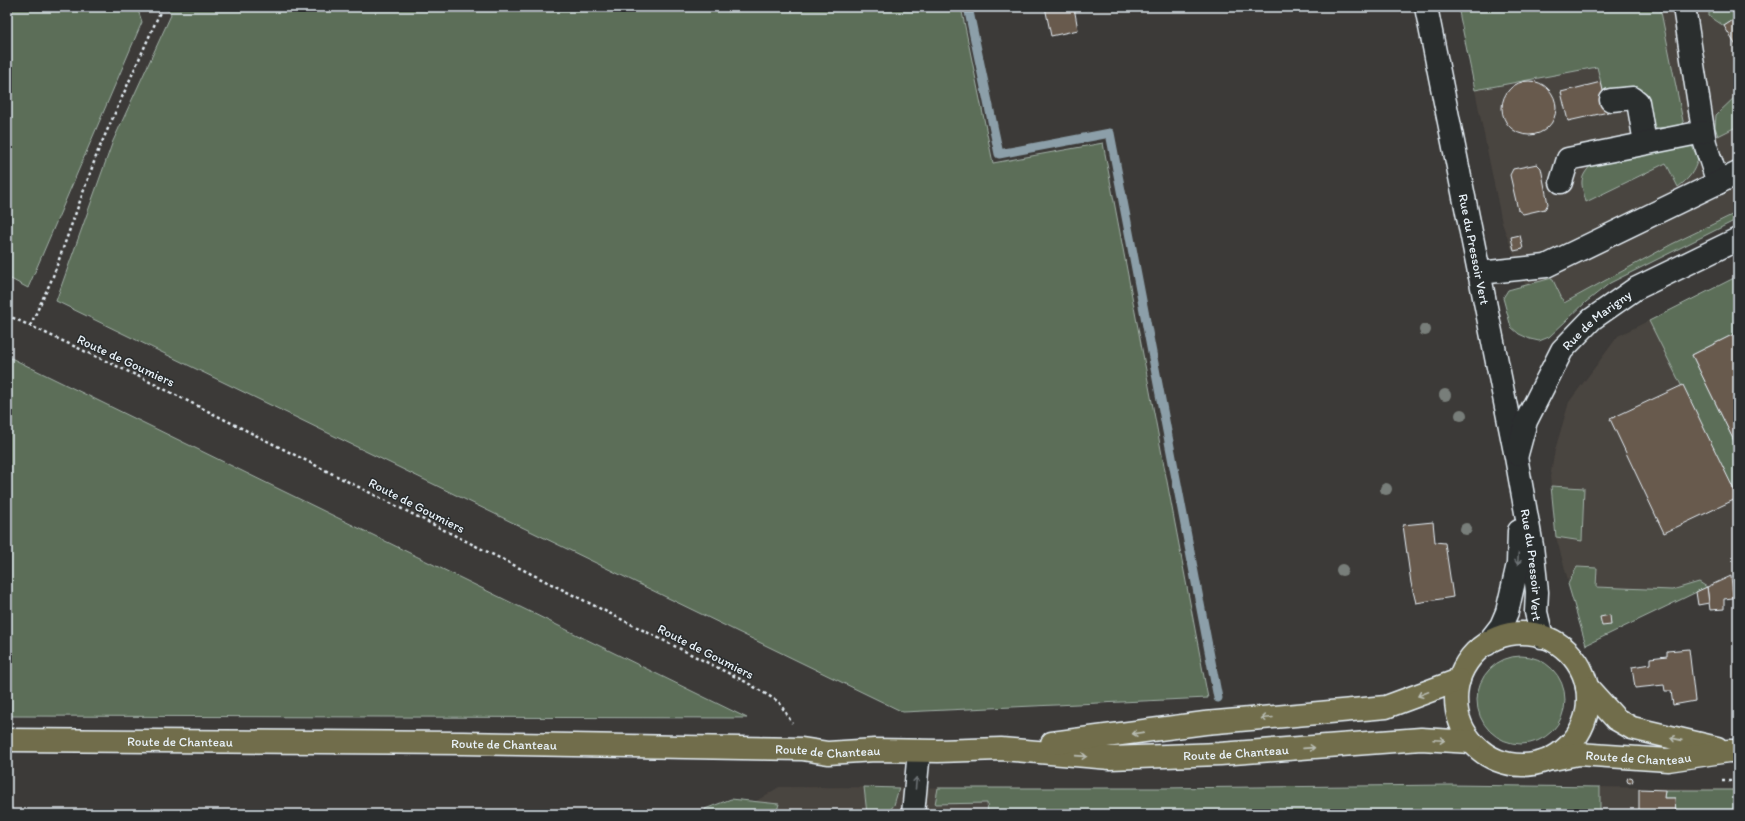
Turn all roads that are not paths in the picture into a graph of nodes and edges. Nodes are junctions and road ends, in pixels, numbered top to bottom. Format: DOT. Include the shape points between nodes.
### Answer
graph roads {
  1 [pos="1426,7"];
  2 [pos="1684,7"];
  3 [pos="1611,100"];
  4 [pos="1703,132"];
  5 [pos="1645,143"];
  6 [pos="1738,173"];
  7 [pos="1561,182"];
  8 [pos="1718,183"];
  9 [pos="1738,239"];
  10 [pos="1479,273"];
  11 [pos="1516,457"];
  12 [pos="1521,492"];
  13 [pos="1542,637"];
  14 [pos="1487,644"];
  15 [pos="1459,680"];
  16 [pos="1588,687"];
  17 [pos="7,740"];
  18 [pos="1471,742"];
  19 [pos="1001,749"];
  20 [pos="919,751"];
  21 [pos="1733,751"];
  22 [pos="1548,760"];
  23 [pos="913,814"];
  1 -- 10 [label="street, Rue du Pressoir Vert"];
  2 -- 4 [label="street"];
  3 -- 5 [label="street" via="1633,98 1638,102"];
  4 -- 5 [label="street"];
  4 -- 8 [label="street"];
  5 -- 7 [label="street" via="1568,159"];
  6 -- 8 [label="street"];
  8 -- 10 [label="street" via="1546,266"];
  9 -- 11 [label="street, Rue de Marigny" via="1635,289 1592,319 1562,350 1526,421"];
  10 -- 11 [label="street, Rue du Pressoir Vert"];
  11 -- 12 [label="street, Rue du Pressoir Vert"];
  12 -- 13 [label="street, Rue du Pressoir Vert" via="1532,546 1537,592 1536,612"];
  12 -- 14 [label="street, Rue du Pressoir Vert, one-way" via="1518,564 1507,612 1501,626"];
  13 -- 14 [label="main road, Route de Chanteau" via="1513,634"];
  13 -- 16 [label="main road, Route de Chanteau" via="1568,652 1580,668"];
  14 -- 15 [label="main road, Route de Chanteau" via="1467,663"];
  15 -- 18 [label="main road, Route de Chanteau" via="1456,701 1460,723"];
  15 -- 19 [label="main road, Route de Chanteau, one-way" via="1386,708 1205,723"];
  21 -- 16 [label="main road, Route de Chanteau, one-way" via="1632,728 1616,719"];
  16 -- 22 [label="main road, Route de Chanteau" via="1588,708 1583,727 1570,746"];
  17 -- 20 [label="main road, Route de Chanteau" via="471,743 802,749 828,753"];
  19 -- 18 [label="main road, Route de Chanteau, one-way" via="1110,758 1220,754 1421,739"];
  18 -- 22 [label="main road, Route de Chanteau" via="1488,756 1509,764 1531,765"];
  19 -- 20 [label="main road, Route de Chanteau"];
  23 -- 20 [label="street, one-way"];
  21 -- 22 [label="main road, Route de Chanteau" via="1668,760 1578,754"];
}
